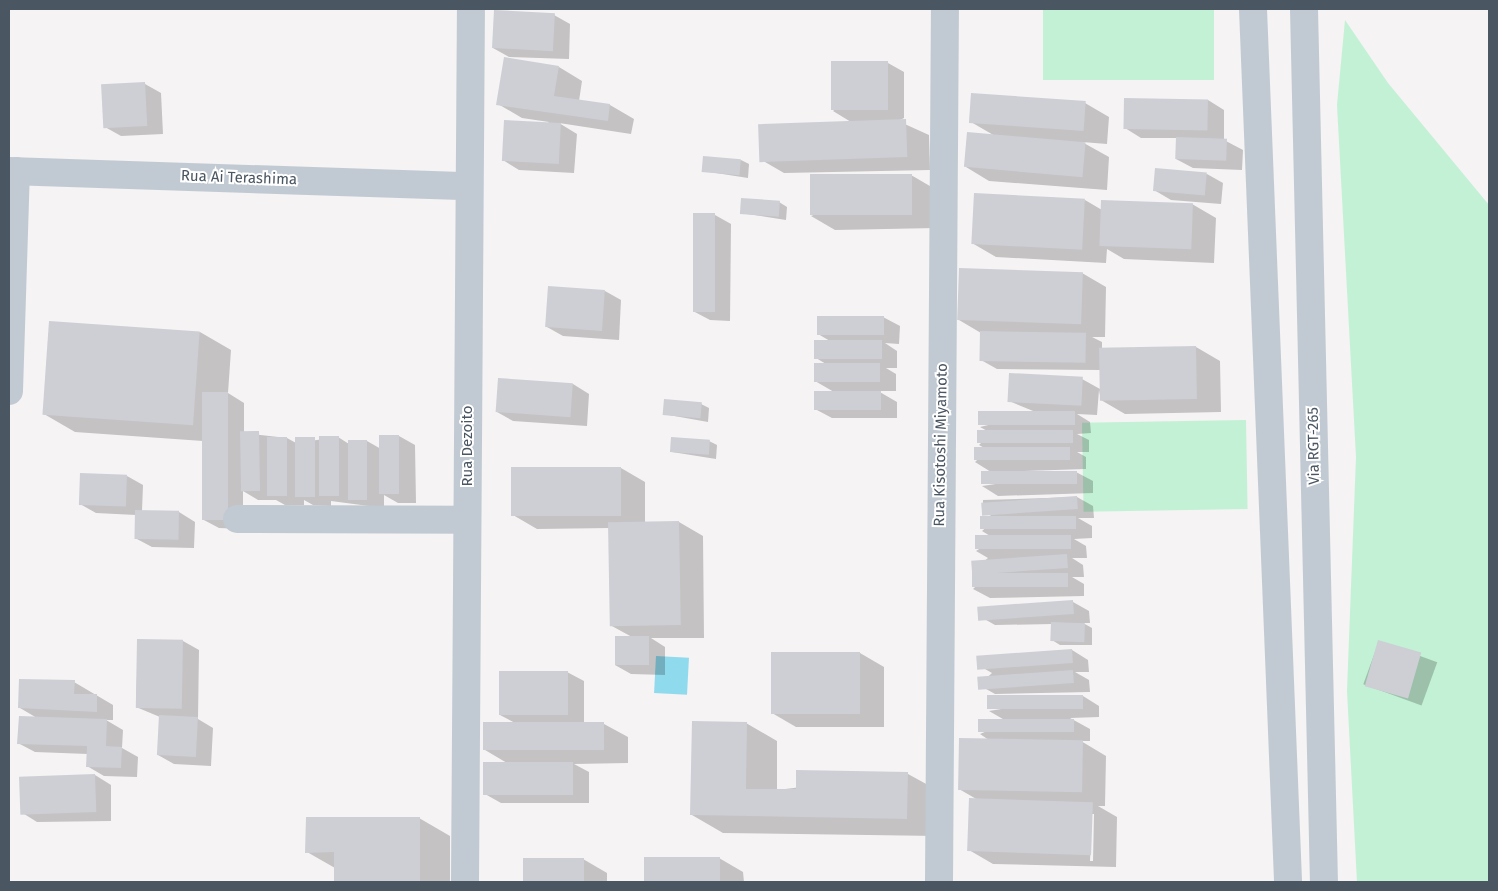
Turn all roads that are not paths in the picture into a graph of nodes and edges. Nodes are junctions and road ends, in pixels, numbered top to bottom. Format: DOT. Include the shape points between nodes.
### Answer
graph roads {
  1 [pos="471,9"];
  2 [pos="945,9"];
  3 [pos="1253,9"];
  4 [pos="1304,9"];
  5 [pos="12,171"];
  6 [pos="470,186"];
  7 [pos="9,391"];
  8 [pos="237,519"];
  9 [pos="468,520"];
  10 [pos="465,882"];
  11 [pos="938,882"];
  12 [pos="1288,882"];
  13 [pos="1324,882"];
  1 -- 6 [label="street, Rua Dezoito"];
  2 -- 11 [label="street, Rua Kisotoshi Miyamoto"];
  3 -- 12 [label="street"];
  4 -- 13 [label="street, Via RGT-265"];
  5 -- 6 [label="street, Rua Ai Terashima"];
  5 -- 7 [label="street"];
  6 -- 9 [label="street, Rua Dezoito"];
  8 -- 9 [label="street"];
  9 -- 10 [label="street, Rua Dezoito"];
}
